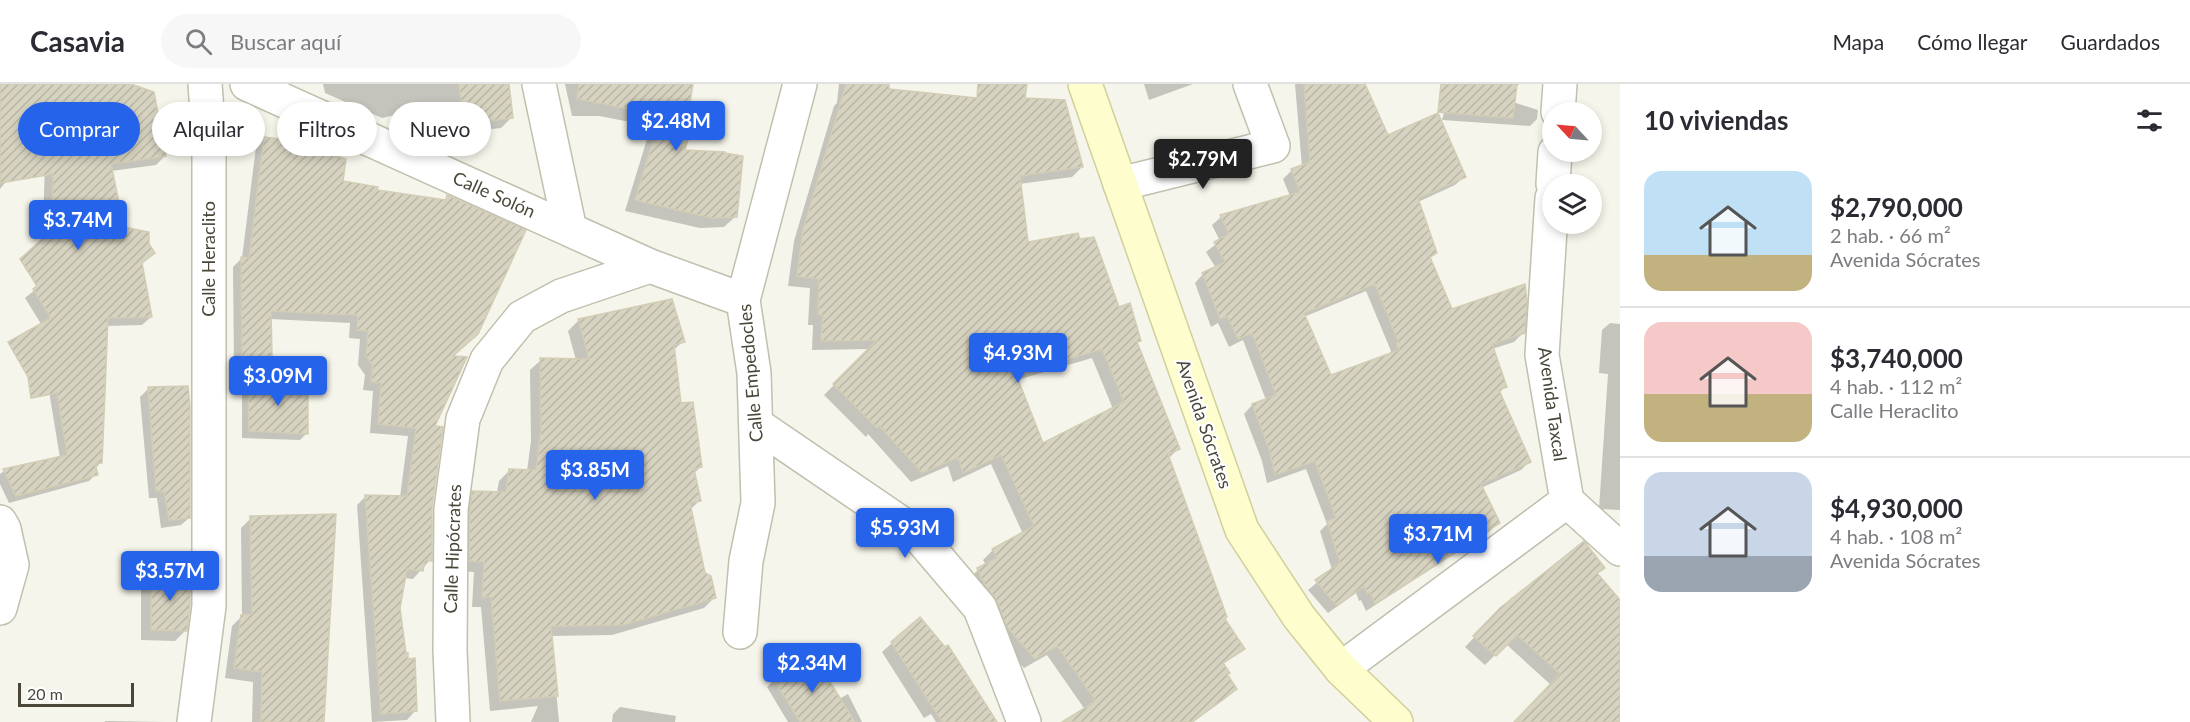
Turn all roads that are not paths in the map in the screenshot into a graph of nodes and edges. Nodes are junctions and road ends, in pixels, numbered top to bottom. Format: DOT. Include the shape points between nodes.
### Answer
graph roads {
  1 [pos="205,84"];
  2 [pos="248,84"];
  3 [pos="539,84"];
  4 [pos="800,84"];
  5 [pos="1085,84"];
  6 [pos="1250,84"];
  7 [pos="1560,84"];
  8 [pos="1559,102"];
  9 [pos="1120,184"];
  10 [pos="570,230"];
  11 [pos="1550,234"];
  12 [pos="650,266"];
  13 [pos="743,300"];
  14 [pos="757,424"];
  15 [pos="1567,501"];
  16 [pos="0,522"];
  17 [pos="1620,549"];
  18 [pos="0,608"];
  19 [pos="740,632"];
  20 [pos="1341,669"];
  21 [pos="194,722"];
  22 [pos="453,722"];
  23 [pos="1024,722"];
  24 [pos="1396,722"];
  1 -- 21 [label="street, Calle Heraclito" via="209,139 209,606"];
  2 -- 10 [label="street, Calle Solón"];
  3 -- 10 [label="street"];
  4 -- 13 [label="street, Calle Empedocles"];
  5 -- 9 [label="street, Avenida Sócrates"];
  6 -- 9 [label="street" via="1273,146"];
  7 -- 8 [label="street"];
  9 -- 20 [label="street, Avenida Sócrates" via="1242,530 1299,616"];
  10 -- 12 [label="street, Calle Solón"];
  11 -- 15 [label="street, Avenida Taxcal" via="1542,355"];
  12 -- 13 [label="street, Calle Solón"];
  12 -- 22 [label="street, Calle Hipócrates" via="561,296 522,317 488,360 464,419 451,510"];
  13 -- 14 [label="street, Calle Empedocles"];
  14 -- 19 [label="street, Calle Empedocles" via="758,503 746,561"];
  14 -- 23 [label="street" via="917,534 980,608"];
  15 -- 17 [label="street"];
  15 -- 20 [label="street"];
  16 -- 18 [label="street" via="12,565"];
  20 -- 24 [label="street, Avenida Sócrates"];
}
